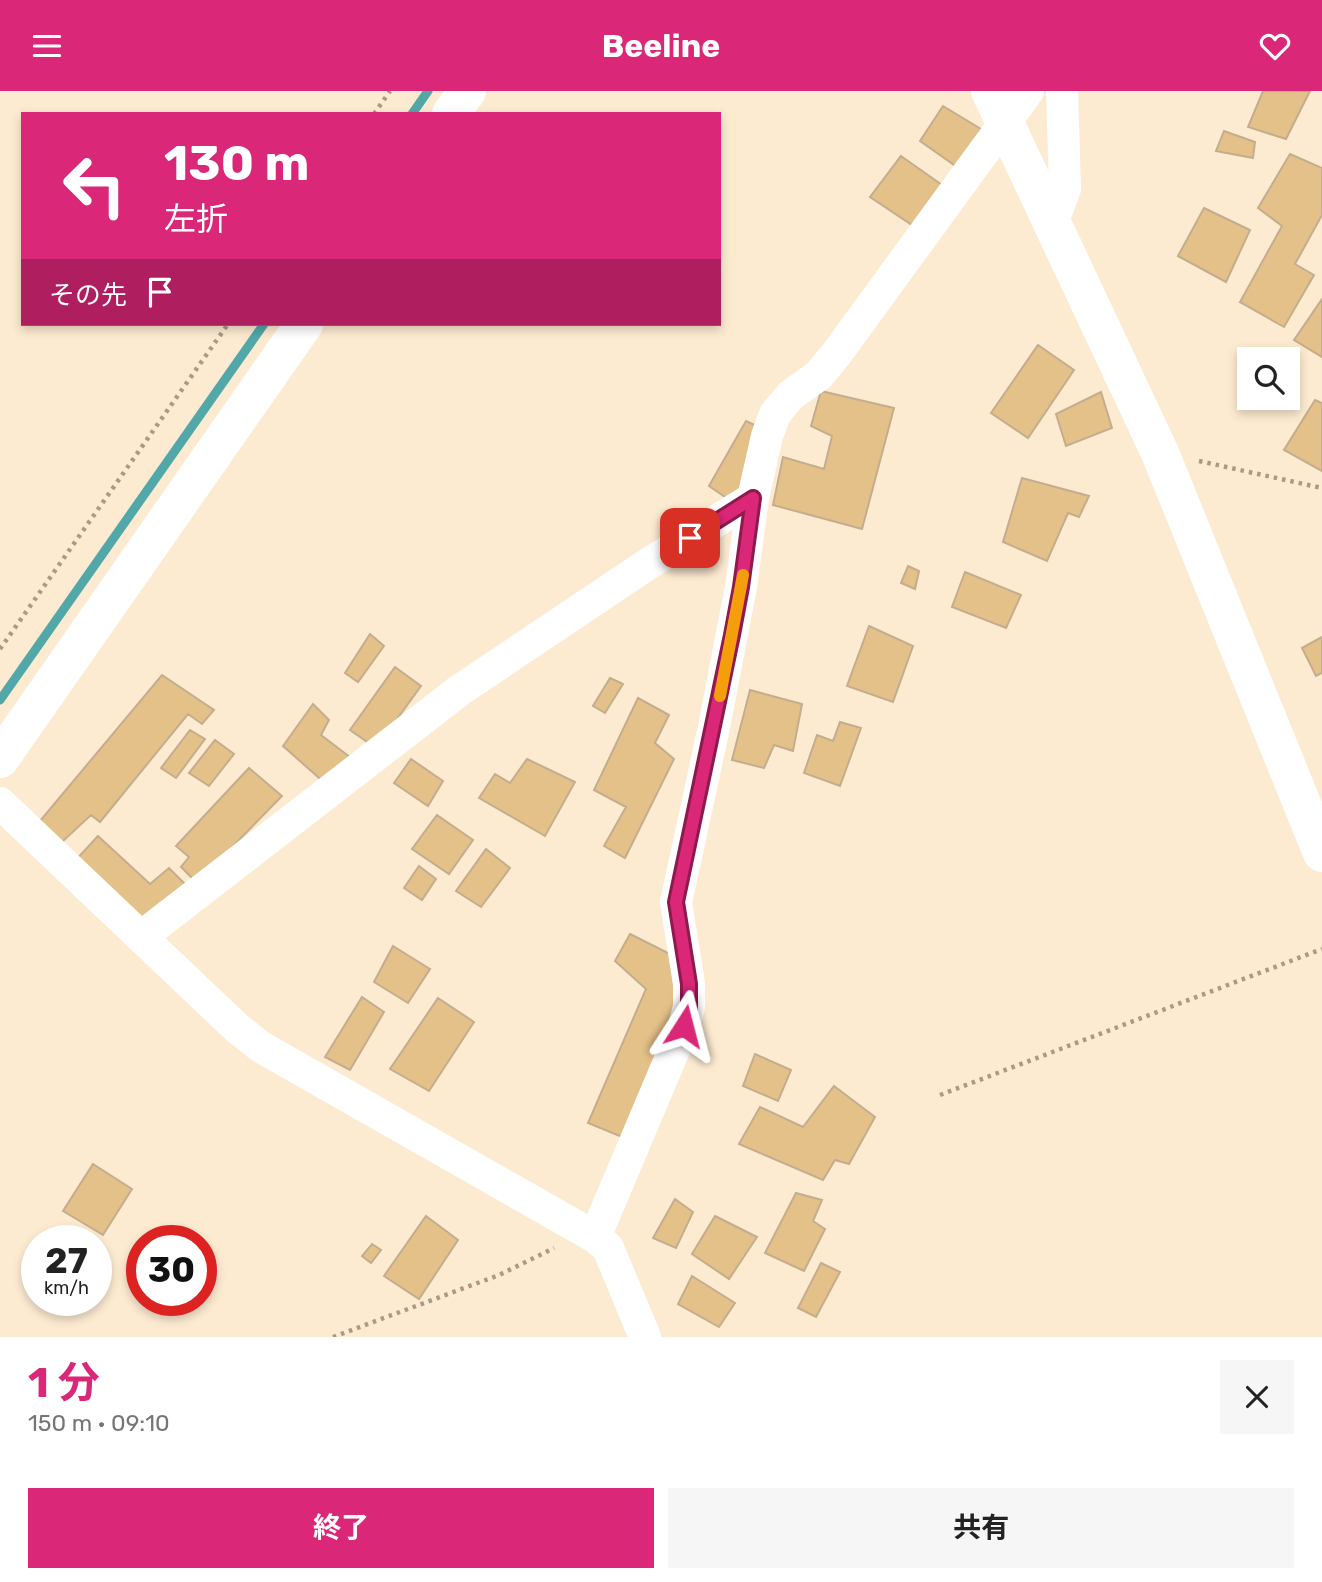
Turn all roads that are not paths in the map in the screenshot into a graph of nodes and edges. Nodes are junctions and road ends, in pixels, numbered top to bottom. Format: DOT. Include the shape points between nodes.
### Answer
graph roads {
  1 [pos="467,91"];
  2 [pos="1028,91"];
  3 [pos="1062,91"];
  4 [pos="997,108"];
  5 [pos="452,112"];
  6 [pos="1052,221"];
  7 [pos="303,326"];
  8 [pos="753,498"];
  9 [pos="0,759"];
  10 [pos="0,803"];
  11 [pos="1322,853"];
  12 [pos="141,937"];
  13 [pos="589,1233"];
  14 [pos="645,1337"];
  1 -- 5 [label="street"];
  2 -- 4 [label="street"];
  3 -- 6 [label="street" via="1065,189"];
  4 -- 6 [label="street"];
  4 -- 8 [label="street" via="837,353 820,375 791,395 775,414"];
  6 -- 11 [label="street" via="1160,453"];
  7 -- 9 [label="street"];
  8 -- 12 [label="street" via="460,690"];
  8 -- 13 [label="street" via="741,587 676,902 689,1007"];
  10 -- 12 [label="street"];
  12 -- 13 [label="street" via="261,1047"];
  13 -- 14 [label="street" via="608,1248"];
}
